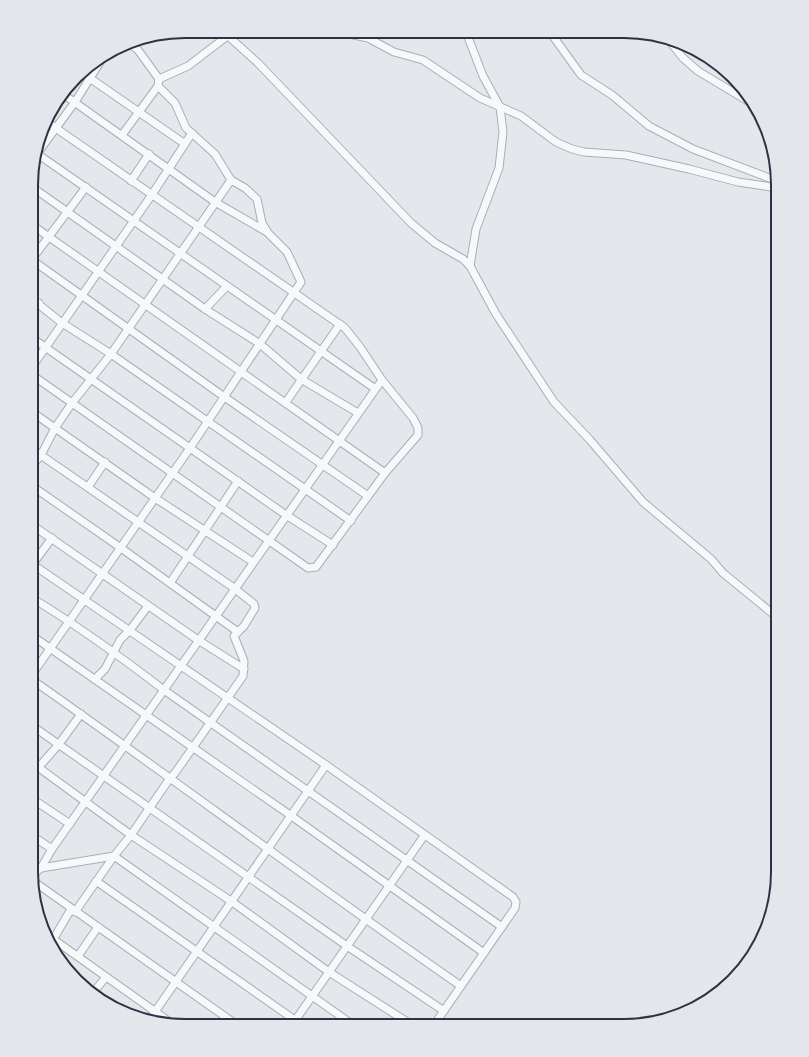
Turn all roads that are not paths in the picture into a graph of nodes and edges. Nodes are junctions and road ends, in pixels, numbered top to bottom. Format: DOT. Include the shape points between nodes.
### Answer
graph roads {
  1 [pos="225,38"];
  2 [pos="230,38"];
  3 [pos="368,38"];
  4 [pos="468,38"];
  5 [pos="554,38"];
  6 [pos="134,47"];
  7 [pos="674,47"];
  8 [pos="97,67"];
  9 [pos="86,76"];
  10 [pos="90,79"];
  11 [pos="158,83"];
  12 [pos="67,97"];
  13 [pos="743,98"];
  14 [pos="75,102"];
  15 [pos="500,108"];
  16 [pos="138,113"];
  17 [pos="51,124"];
  18 [pos="57,128"];
  19 [pos="192,133"];
  20 [pos="122,135"];
  21 [pos="44,144"];
  22 [pos="185,144"];
  23 [pos="149,154"];
  24 [pos="41,157"];
  25 [pos="169,168"];
  26 [pos="771,179"];
  27 [pos="230,180"];
  28 [pos="131,181"];
  29 [pos="86,187"];
  30 [pos="771,187"];
  31 [pos="38,191"];
  32 [pos="151,196"];
  33 [pos="215,202"];
  34 [pos="69,212"];
  35 [pos="134,220"];
  36 [pos="198,228"];
  37 [pos="38,229"];
  38 [pos="268,232"];
  39 [pos="50,237"];
  40 [pos="117,245"];
  41 [pos="38,252"];
  42 [pos="180,254"];
  43 [pos="38,264"];
  44 [pos="470,266"];
  45 [pos="98,272"];
  46 [pos="163,278"];
  47 [pos="227,286"];
  48 [pos="295,293"];
  49 [pos="81,296"];
  50 [pos="39,303"];
  51 [pos="145,304"];
  52 [pos="206,309"];
  53 [pos="276,320"];
  54 [pos="62,323"];
  55 [pos="340,324"];
  56 [pos="128,328"];
  57 [pos="38,342"];
  58 [pos="260,344"];
  59 [pos="46,348"];
  60 [pos="321,350"];
  61 [pos="110,354"];
  62 [pos="38,359"];
  63 [pos="242,371"];
  64 [pos="38,379"];
  65 [pos="89,379"];
  66 [pos="301,379"];
  67 [pos="382,380"];
  68 [pos="374,388"];
  69 [pos="224,396"];
  70 [pos="286,402"];
  71 [pos="72,403"];
  72 [pos="358,413"];
  73 [pos="38,416"];
  74 [pos="208,421"];
  75 [pos="55,428"];
  76 [pos="339,440"];
  77 [pos="190,448"];
  78 [pos="38,453"];
  79 [pos="41,455"];
  80 [pos="38,459"];
  81 [pos="105,462"];
  82 [pos="322,464"];
  83 [pos="385,473"];
  84 [pos="172,474"];
  85 [pos="238,481"];
  86 [pos="88,488"];
  87 [pos="305,488"];
  88 [pos="38,490"];
  89 [pos="368,496"];
  90 [pos="155,498"];
  91 [pos="220,506"];
  92 [pos="286,515"];
  93 [pos="351,520"];
  94 [pos="138,522"];
  95 [pos="38,529"];
  96 [pos="204,530"];
  97 [pos="52,538"];
  98 [pos="268,540"];
  99 [pos="333,545"];
  100 [pos="121,548"];
  101 [pos="38,556"];
  102 [pos="187,556"];
  103 [pos="253,562"];
  104 [pos="38,568"];
  105 [pos="103,573"];
  106 [pos="170,583"];
  107 [pos="234,588"];
  108 [pos="85,599"];
  109 [pos="38,602"];
  110 [pos="148,606"];
  111 [pos="771,612"];
  112 [pos="216,615"];
  113 [pos="70,621"];
  114 [pos="130,630"];
  115 [pos="238,632"];
  116 [pos="38,639"];
  117 [pos="198,640"];
  118 [pos="51,648"];
  119 [pos="114,652"];
  120 [pos="181,665"];
  121 [pos="38,667"];
  122 [pos="244,669"];
  123 [pos="95,679"];
  124 [pos="38,682"];
  125 [pos="164,690"];
  126 [pos="228,698"];
  127 [pos="81,714"];
  128 [pos="146,714"];
  129 [pos="211,723"];
  130 [pos="38,729"];
  131 [pos="59,744"];
  132 [pos="125,745"];
  133 [pos="193,748"];
  134 [pos="326,765"];
  135 [pos="38,767"];
  136 [pos="104,776"];
  137 [pos="170,778"];
  138 [pos="307,790"];
  139 [pos="86,800"];
  140 [pos="38,803"];
  141 [pos="149,808"];
  142 [pos="290,815"];
  143 [pos="70,824"];
  144 [pos="131,834"];
  145 [pos="424,836"];
  146 [pos="38,840"];
  147 [pos="268,848"];
  148 [pos="52,849"];
  149 [pos="114,856"];
  150 [pos="406,860"];
  151 [pos="41,868"];
  152 [pos="38,871"];
  153 [pos="248,877"];
  154 [pos="96,881"];
  155 [pos="38,885"];
  156 [pos="389,885"];
  157 [pos="232,901"];
  158 [pos="73,910"];
  159 [pos="365,920"];
  160 [pos="214,926"];
  161 [pos="98,927"];
  162 [pos="502,927"];
  163 [pos="54,939"];
  164 [pos="57,945"];
  165 [pos="347,946"];
  166 [pos="196,952"];
  167 [pos="484,953"];
  168 [pos="78,956"];
  169 [pos="330,972"];
  170 [pos="106,976"];
  171 [pos="175,982"];
  172 [pos="461,986"];
  173 [pos="96,989"];
  174 [pos="313,997"];
  175 [pos="155,1011"];
  176 [pos="444,1011"];
  177 [pos="152,1015"];
  178 [pos="164,1018"];
  179 [pos="228,1019"];
  180 [pos="289,1019"];
  181 [pos="299,1019"];
  182 [pos="344,1019"];
  183 [pos="403,1019"];
  184 [pos="439,1019"];
  1 -- 11 [label="street" via="188,66"];
  2 -- 44 [label="street" via="258,63 411,223 430,240 463,259"];
  3 -- 15 [label="street" via="394,52 423,60 480,98"];
  4 -- 15 [label="street" via="483,76"];
  5 -- 26 [label="street" via="581,75 612,95 649,126 693,149"];
  6 -- 11 [label="street"];
  7 -- 13 [label="street" via="698,71"];
  8 -- 10 [label="street"];
  9 -- 10 [label="street"];
  10 -- 14 [label="street"];
  10 -- 16 [label="street"];
  11 -- 16 [label="street"];
  11 -- 19 [label="street" via="175,103 183,124"];
  12 -- 14 [label="street"];
  14 -- 18 [label="street"];
  14 -- 20 [label="street"];
  15 -- 30 [label="street" via="521,116 556,142 572,149 626,155 738,182"];
  15 -- 44 [label="street" via="503,132 499,168 476,229"];
  16 -- 20 [label="street"];
  16 -- 22 [label="street"];
  17 -- 18 [label="street"];
  18 -- 21 [label="street"];
  18 -- 28 [label="street"];
  19 -- 22 [label="street"];
  19 -- 27 [label="street" via="215,154"];
  20 -- 23 [label="street"];
  22 -- 25 [label="street"];
  23 -- 25 [label="street"];
  23 -- 28 [label="street"];
  24 -- 29 [label="street"];
  25 -- 32 [label="street"];
  25 -- 33 [label="street"];
  27 -- 33 [label="street"];
  27 -- 38 [label="street" via="245,188 257,199 262,223"];
  28 -- 32 [label="street"];
  29 -- 34 [label="street"];
  29 -- 35 [label="street"];
  31 -- 34 [label="street"];
  32 -- 35 [label="street"];
  32 -- 36 [label="street"];
  33 -- 36 [label="street"];
  33 -- 38 [label="street"];
  34 -- 39 [label="street"];
  34 -- 40 [label="street"];
  35 -- 40 [label="street"];
  35 -- 42 [label="street"];
  36 -- 42 [label="street"];
  36 -- 48 [label="street"];
  37 -- 39 [label="street"];
  38 -- 48 [label="street" via="287,252 301,280"];
  39 -- 41 [label="street"];
  39 -- 45 [label="street"];
  40 -- 45 [label="street"];
  40 -- 46 [label="street"];
  42 -- 46 [label="street"];
  42 -- 47 [label="street"];
  43 -- 49 [label="street"];
  44 -- 111 [label="street" via="496,314 558,407 646,506"];
  45 -- 49 [label="street"];
  45 -- 51 [label="street"];
  46 -- 51 [label="street"];
  46 -- 52 [label="street"];
  47 -- 52 [label="street"];
  47 -- 53 [label="street"];
  48 -- 53 [label="street"];
  48 -- 55 [label="street"];
  49 -- 54 [label="street"];
  49 -- 56 [label="street"];
  50 -- 54 [label="street"];
  51 -- 56 [label="street"];
  51 -- 63 [label="street"];
  52 -- 58 [label="street"];
  53 -- 58 [label="street"];
  53 -- 60 [label="street"];
  54 -- 59 [label="street"];
  54 -- 61 [label="street"];
  55 -- 60 [label="street"];
  55 -- 67 [label="street"];
  56 -- 61 [label="street"];
  56 -- 69 [label="street"];
  57 -- 59 [label="street"];
  58 -- 63 [label="street"];
  58 -- 66 [label="street"];
  59 -- 62 [label="street"];
  59 -- 65 [label="street"];
  60 -- 66 [label="street"];
  60 -- 68 [label="street"];
  61 -- 65 [label="street"];
  61 -- 74 [label="street"];
  63 -- 69 [label="street"];
  63 -- 70 [label="street"];
  64 -- 71 [label="street"];
  65 -- 71 [label="street"];
  65 -- 77 [label="street"];
  66 -- 70 [label="street"];
  66 -- 72 [label="street"];
  67 -- 68 [label="street"];
  67 -- 83 [label="street" via="418,428 414,442"];
  68 -- 72 [label="street"];
  69 -- 74 [label="street"];
  69 -- 82 [label="street"];
  70 -- 76 [label="street"];
  71 -- 75 [label="street"];
  71 -- 84 [label="street"];
  72 -- 76 [label="street"];
  73 -- 75 [label="street"];
  74 -- 77 [label="street"];
  74 -- 87 [label="street"];
  75 -- 79 [label="street"];
  75 -- 81 [label="street"];
  76 -- 82 [label="street"];
  76 -- 83 [label="street"];
  77 -- 84 [label="street"];
  77 -- 85 [label="street"];
  78 -- 79 [label="street"];
  79 -- 80 [label="street"];
  79 -- 86 [label="street"];
  81 -- 86 [label="street"];
  81 -- 90 [label="street"];
  82 -- 87 [label="street"];
  82 -- 89 [label="street"];
  83 -- 89 [label="street"];
  84 -- 90 [label="street"];
  84 -- 91 [label="street"];
  85 -- 91 [label="street"];
  85 -- 92 [label="street"];
  86 -- 94 [label="street"];
  87 -- 92 [label="street"];
  87 -- 93 [label="street"];
  88 -- 100 [label="street"];
  89 -- 93 [label="street"];
  90 -- 94 [label="street"];
  90 -- 96 [label="street"];
  91 -- 96 [label="street"];
  91 -- 98 [label="street"];
  92 -- 98 [label="street"];
  92 -- 99 [label="street"];
  93 -- 99 [label="street"];
  94 -- 100 [label="street"];
  94 -- 102 [label="street"];
  95 -- 97 [label="street"];
  96 -- 102 [label="street"];
  96 -- 103 [label="street"];
  97 -- 101 [label="street"];
  97 -- 105 [label="street"];
  98 -- 99 [label="street" via="312,569"];
  98 -- 103 [label="street"];
  100 -- 105 [label="street"];
  100 -- 106 [label="street"];
  102 -- 106 [label="street"];
  102 -- 107 [label="street"];
  103 -- 107 [label="street"];
  104 -- 108 [label="street"];
  105 -- 108 [label="street"];
  105 -- 110 [label="street"];
  106 -- 112 [label="street"];
  107 -- 112 [label="street"];
  107 -- 115 [label="street" via="254,604 255,608"];
  108 -- 113 [label="street"];
  108 -- 114 [label="street"];
  109 -- 113 [label="street"];
  110 -- 114 [label="street"];
  110 -- 117 [label="street"];
  112 -- 115 [label="street"];
  112 -- 117 [label="street"];
  113 -- 118 [label="street"];
  113 -- 119 [label="street"];
  114 -- 119 [label="street" via="120,640"];
  114 -- 120 [label="street"];
  115 -- 122 [label="street" via="234,638 244,661"];
  116 -- 118 [label="street"];
  117 -- 120 [label="street"];
  117 -- 122 [label="street"];
  118 -- 121 [label="street"];
  118 -- 123 [label="street"];
  119 -- 123 [label="street" via="105,669"];
  119 -- 125 [label="street"];
  120 -- 125 [label="street"];
  120 -- 126 [label="street"];
  122 -- 126 [label="street"];
  123 -- 128 [label="street"];
  124 -- 127 [label="street"];
  125 -- 128 [label="street"];
  125 -- 129 [label="street"];
  126 -- 129 [label="street"];
  126 -- 134 [label="street"];
  127 -- 131 [label="street"];
  127 -- 132 [label="street"];
  128 -- 132 [label="street"];
  128 -- 133 [label="street"];
  129 -- 133 [label="street"];
  129 -- 138 [label="street"];
  130 -- 131 [label="street"];
  131 -- 135 [label="street"];
  131 -- 136 [label="street"];
  132 -- 136 [label="street"];
  132 -- 137 [label="street"];
  133 -- 137 [label="street"];
  133 -- 142 [label="street"];
  134 -- 138 [label="street"];
  134 -- 145 [label="street"];
  135 -- 139 [label="street"];
  136 -- 139 [label="street"];
  136 -- 141 [label="street"];
  137 -- 141 [label="street"];
  137 -- 147 [label="street"];
  138 -- 142 [label="street"];
  138 -- 150 [label="street"];
  139 -- 143 [label="street"];
  139 -- 144 [label="street"];
  140 -- 143 [label="street"];
  141 -- 144 [label="street"];
  141 -- 153 [label="street"];
  142 -- 147 [label="street"];
  142 -- 156 [label="street"];
  143 -- 148 [label="street"];
  144 -- 149 [label="street"];
  144 -- 157 [label="street"];
  145 -- 150 [label="street"];
  145 -- 162 [label="street" via="513,898 516,902 515,908"];
  146 -- 148 [label="street"];
  147 -- 153 [label="street"];
  147 -- 159 [label="street"];
  148 -- 151 [label="street"];
  149 -- 151 [label="street"];
  149 -- 154 [label="street"];
  149 -- 160 [label="street"];
  150 -- 156 [label="street"];
  150 -- 162 [label="street"];
  151 -- 152 [label="street"];
  153 -- 157 [label="street"];
  153 -- 165 [label="street"];
  154 -- 158 [label="street"];
  154 -- 166 [label="street"];
  155 -- 158 [label="street"];
  156 -- 159 [label="street"];
  156 -- 167 [label="street"];
  157 -- 160 [label="street"];
  157 -- 169 [label="street"];
  158 -- 161 [label="street"];
  158 -- 163 [label="street"];
  159 -- 165 [label="street"];
  159 -- 172 [label="street"];
  160 -- 166 [label="street"];
  160 -- 174 [label="street"];
  161 -- 168 [label="street"];
  161 -- 171 [label="street"];
  162 -- 167 [label="street"];
  164 -- 168 [label="street"];
  165 -- 169 [label="street"];
  165 -- 176 [label="street"];
  166 -- 171 [label="street"];
  166 -- 180 [label="street"];
  167 -- 172 [label="street"];
  168 -- 170 [label="street"];
  169 -- 174 [label="street"];
  169 -- 183 [label="street"];
  170 -- 173 [label="street"];
  170 -- 175 [label="street"];
  171 -- 175 [label="street"];
  171 -- 179 [label="street"];
  172 -- 176 [label="street"];
  174 -- 181 [label="street"];
  174 -- 182 [label="street"];
  175 -- 177 [label="street"];
  175 -- 178 [label="street"];
  176 -- 184 [label="street"];
}
